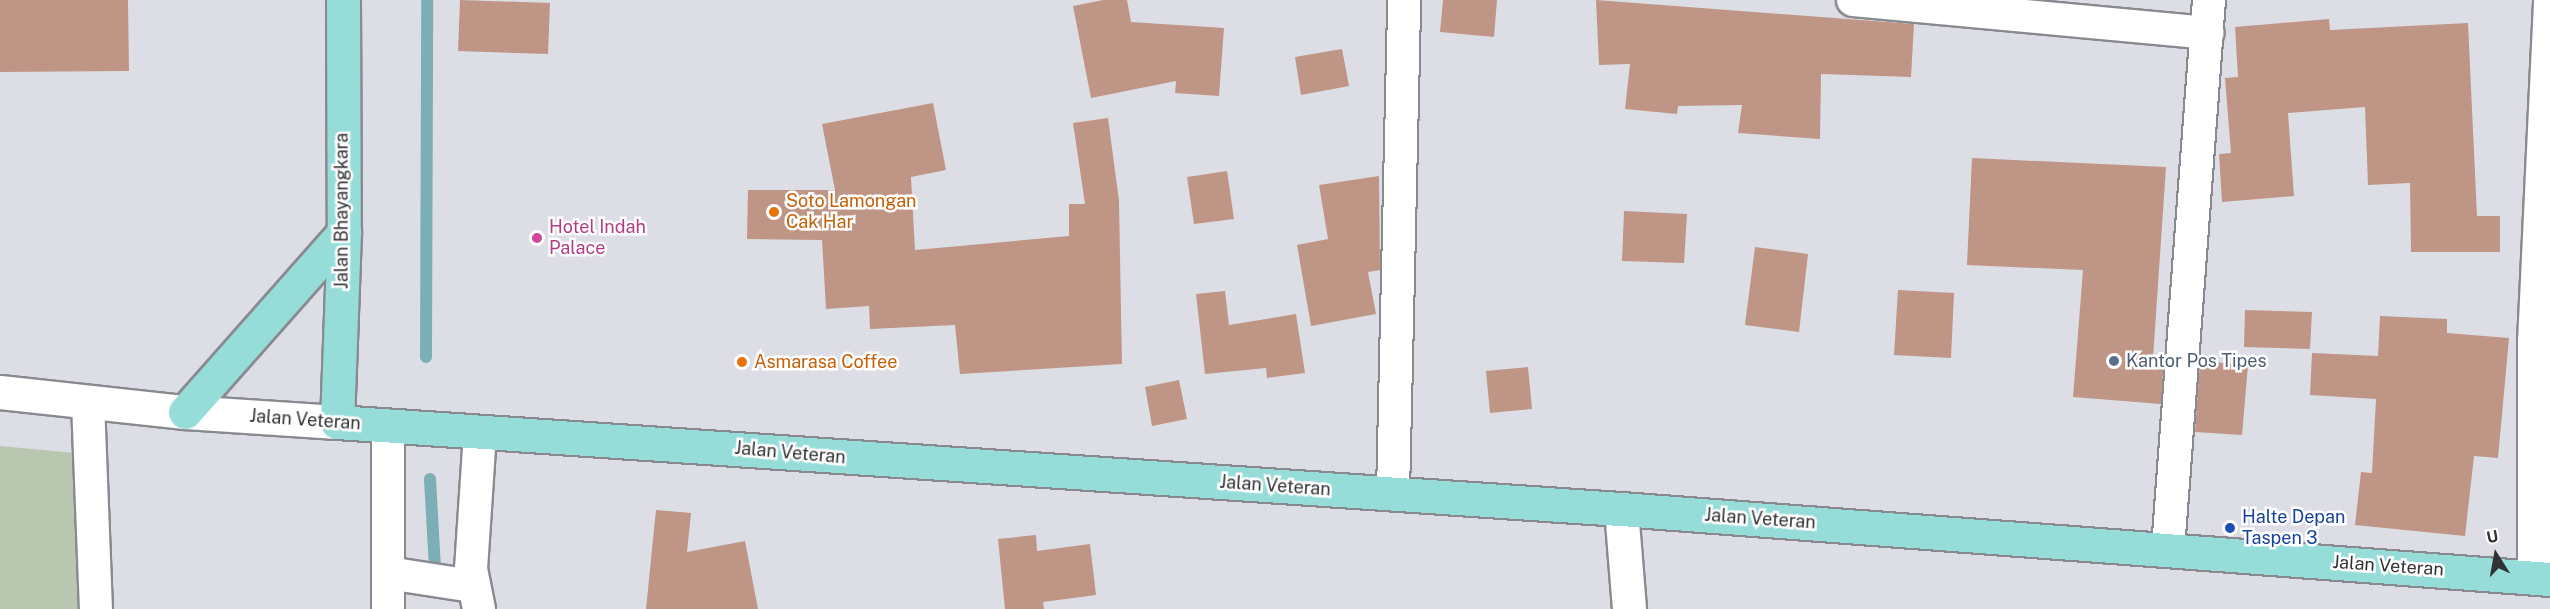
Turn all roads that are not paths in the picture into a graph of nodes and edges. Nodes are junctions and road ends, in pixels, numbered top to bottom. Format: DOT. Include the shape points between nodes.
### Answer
graph roads {
  1 [pos="343,0"];
  2 [pos="1404,0"];
  3 [pos="1853,0"];
  4 [pos="2209,0"];
  5 [pos="2550,0"];
  6 [pos="2207,33"];
  7 [pos="344,232"];
  8 [pos="0,392"];
  9 [pos="88,402"];
  10 [pos="185,412"];
  11 [pos="337,422"];
  12 [pos="388,426"];
  13 [pos="480,432"];
  14 [pos="1394,494"];
  15 [pos="1622,509"];
  16 [pos="2168,549"];
  17 [pos="388,573"];
  18 [pos="2542,578"];
  19 [pos="476,598"];
  20 [pos="96,609"];
  21 [pos="388,609"];
  22 [pos="1629,609"];
  1 -- 7 [label="main road, Jalan Bhayangkara"];
  2 -- 14 [label="street"];
  3 -- 6 [label="street"];
  4 -- 6 [label="street"];
  5 -- 18 [label="street" via="2534,342"];
  6 -- 16 [label="street"];
  7 -- 10 [label="main road"];
  7 -- 11 [label="main road, Jalan Bhayangkara"];
  8 -- 9 [label="street, Jalan Veteran"];
  9 -- 10 [label="street, Jalan Veteran"];
  9 -- 20 [label="street"];
  10 -- 11 [label="street, Jalan Veteran"];
  11 -- 12 [label="main road, Jalan Veteran"];
  12 -- 13 [label="main road, Jalan Veteran"];
  12 -- 17 [label="street"];
  13 -- 14 [label="main road, Jalan Veteran"];
  13 -- 19 [label="street"];
  14 -- 15 [label="main road, Jalan Veteran"];
  15 -- 16 [label="main road, Jalan Veteran"];
  15 -- 22 [label="street"];
  16 -- 18 [label="main road, Jalan Veteran"];
  17 -- 19 [label="street"];
  17 -- 21 [label="street"];
}
